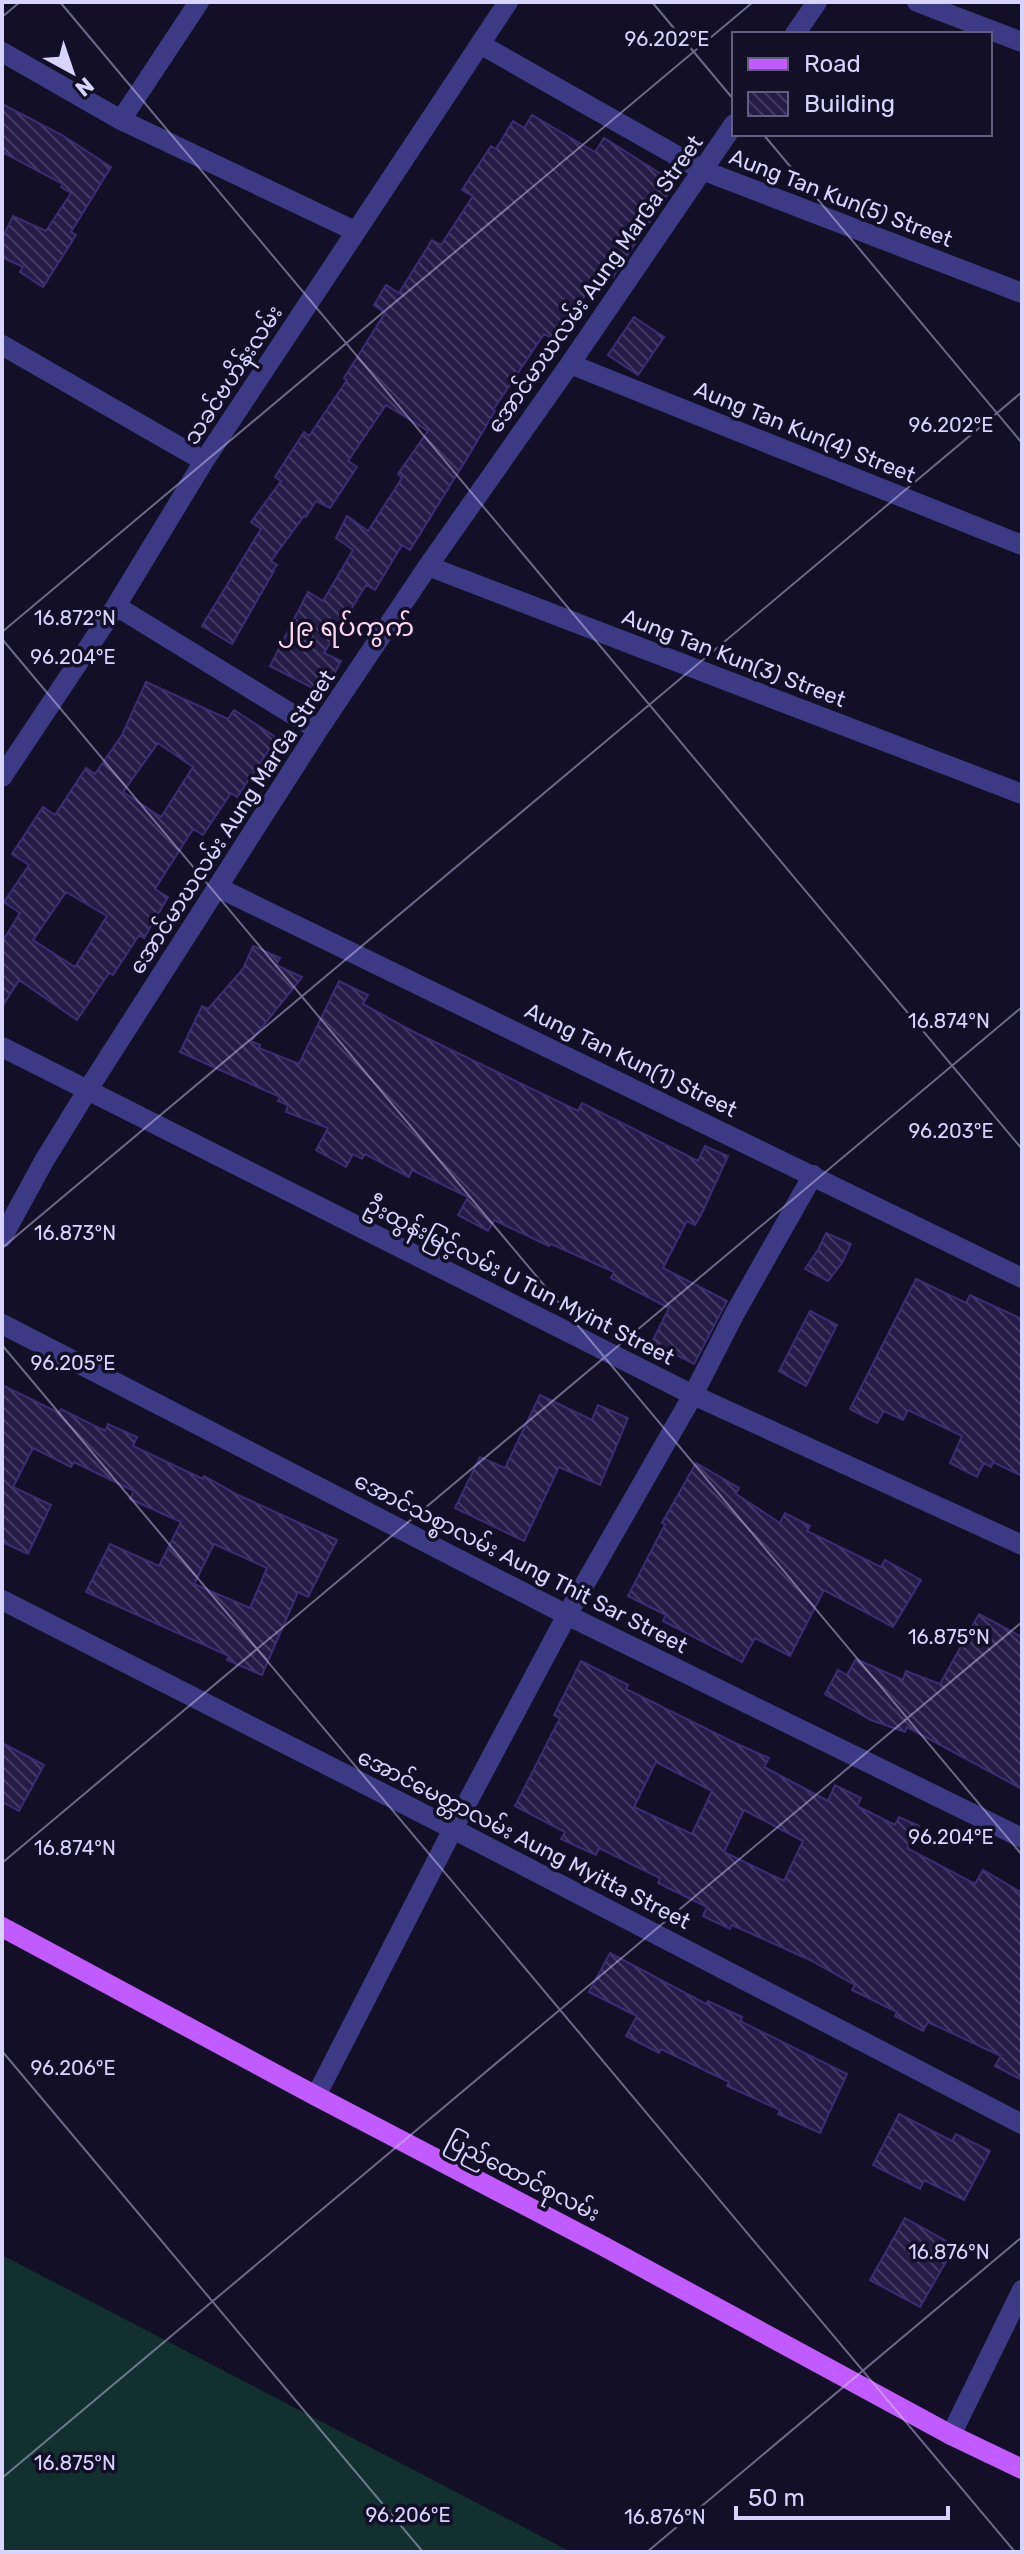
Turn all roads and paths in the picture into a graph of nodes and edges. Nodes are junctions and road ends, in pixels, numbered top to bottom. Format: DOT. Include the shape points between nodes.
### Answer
graph roads {
  1 [pos="199,2"];
  2 [pos="508,2"];
  3 [pos="817,2"];
  4 [pos="917,2"];
  5 [pos="796,32"];
  6 [pos="1022,42"];
  7 [pos="480,44"];
  8 [pos="2,52"];
  9 [pos="121,120"];
  10 [pos="732,127"];
  11 [pos="702,170"];
  12 [pos="355,231"];
  13 [pos="1022,293"];
  14 [pos="2,345"];
  15 [pos="570,364"];
  16 [pos="204,461"];
  17 [pos="1022,545"];
  18 [pos="428,566"];
  19 [pos="116,606"];
  20 [pos="318,730"];
  21 [pos="2,777"];
  22 [pos="1022,794"];
  23 [pos="219,888"];
  24 [pos="2,1047"];
  25 [pos="87,1091"];
  26 [pos="813,1175"];
  27 [pos="2,1238"];
  28 [pos="1020,1272"];
  29 [pos="2,1324"];
  30 [pos="693,1395"];
  31 [pos="1022,1545"];
  32 [pos="2,1600"];
  33 [pos="567,1615"];
  34 [pos="453,1829"];
  35 [pos="1022,1838"];
  36 [pos="2,1927"];
  37 [pos="316,2096"];
  38 [pos="1022,2124"];
  39 [pos="1022,2290"];
  40 [pos="951,2435"];
  41 [pos="1022,2469"];
  1 -- 9 [label="street"];
  2 -- 7 [label="street, သခင်ဗဟိန်းလမ်း"];
  3 -- 5 [label="street"];
  4 -- 6 [label="street"];
  7 -- 11 [label="street, Aung Tan Kun(5) Street"];
  7 -- 12 [label="street, သခင်ဗဟိန်းလမ်း"];
  8 -- 9 [label="street"];
  9 -- 12 [label="street"];
  10 -- 11 [label="street, အောင်မာဃလမ်း Aung MarGa Street"];
  11 -- 13 [label="street, Aung Tan Kun(5) Street"];
  11 -- 15 [label="street, အောင်မာဃလမ်း Aung MarGa Street"];
  12 -- 16 [label="street, သခင်ဗဟိန်းလမ်း"];
  14 -- 16 [label="street"];
  15 -- 17 [label="street, Aung Tan Kun(4) Street"];
  15 -- 18 [label="street, အောင်မာဃလမ်း Aung MarGa Street"];
  16 -- 19 [label="street, သခင်ဗဟိန်းလမ်း"];
  18 -- 20 [label="street, အောင်မာဃလမ်း Aung MarGa Street"];
  18 -- 22 [label="street, Aung Tan Kun(3) Street"];
  19 -- 20 [label="street"];
  19 -- 21 [label="street, သခင်ဗဟိန်းလမ်း"];
  20 -- 23 [label="street, အောင်မာဃလမ်း Aung MarGa Street"];
  23 -- 25 [label="street, အောင်မာဃလမ်း Aung MarGa Street"];
  23 -- 26 [label="street, Aung Tan Kun(1) Street"];
  24 -- 25 [label="street, ဦးထွန်းမြင့်လမ်း U Tun Myint Street"];
  25 -- 27 [label="street, အောင်မာဃလမ်း Aung MarGa Street"];
  25 -- 30 [label="street, ဦးထွန်းမြင့်လမ်း U Tun Myint Street"];
  26 -- 28 [label="street, Aung Tan Kun(1) Street"];
  26 -- 30 [label="street"];
  29 -- 33 [label="street, အောင်သစ္စာလမ်း Aung Thit Sar Street"];
  30 -- 31 [label="street, ဦးထွန်းမြင့်လမ်း U Tun Myint Street"];
  30 -- 33 [label="street"];
  32 -- 34 [label="street, အောင်မေတ္တာလမ်း Aung Myitta Street"];
  33 -- 34 [label="street"];
  33 -- 35 [label="street, အောင်သစ္စာလမ်း Aung Thit Sar Street"];
  34 -- 37 [label="street"];
  34 -- 38 [label="street, အောင်မေတ္တာလမ်း Aung Myitta Street"];
  36 -- 37 [label="main road, ပြည်ထောင်စုလမ်း"];
  37 -- 40 [label="main road, ပြည်ထောင်စုလမ်း"];
  39 -- 40 [label="street"];
  40 -- 41 [label="main road, ပြည်ထောင်စုလမ်း"];
}
